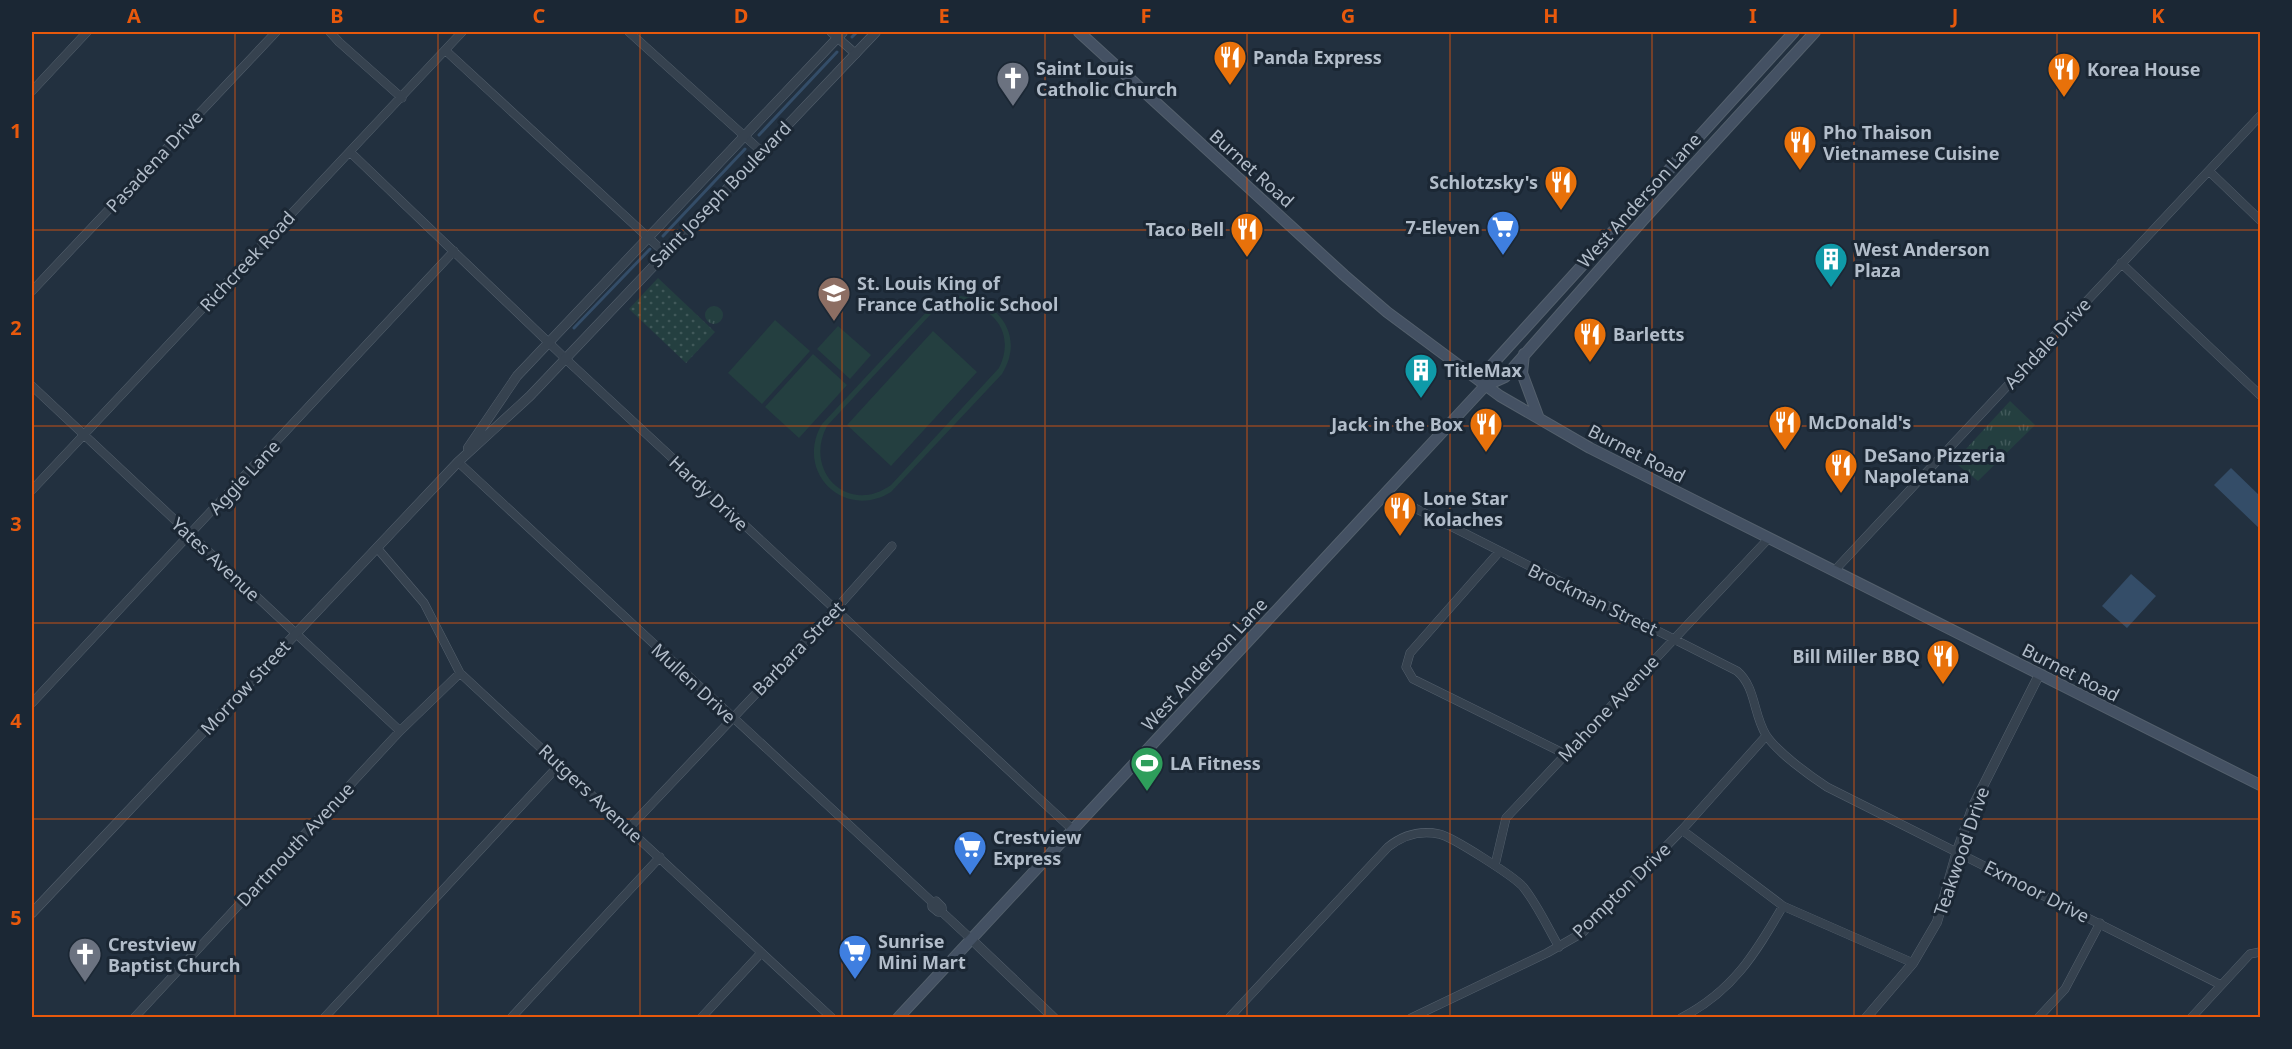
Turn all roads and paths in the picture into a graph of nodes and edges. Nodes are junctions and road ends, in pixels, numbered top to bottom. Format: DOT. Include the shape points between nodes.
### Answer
graph roads {
  1 [pos="87,32"];
  2 [pos="276,32"];
  3 [pos="330,32"];
  4 [pos="462,32"];
  5 [pos="629,32"];
  6 [pos="876,32"];
  7 [pos="1079,32"];
  8 [pos="1795,32"];
  9 [pos="838,33"];
  10 [pos="1811,36"];
  11 [pos="445,50"];
  12 [pos="856,54"];
  13 [pos="32,91"];
  14 [pos="402,98"];
  15 [pos="2260,116"];
  16 [pos="743,136"];
  17 [pos="761,151"];
  18 [pos="350,152"];
  19 [pos="2209,171"];
  20 [pos="1645,196"];
  21 [pos="1636,206"];
  22 [pos="1656,207"];
  23 [pos="1648,215"];
  24 [pos="2260,220"];
  25 [pos="648,236"];
  26 [pos="454,251"];
  27 [pos="665,253"];
  28 [pos="2121,263"];
  29 [pos="32,291"];
  30 [pos="548,342"];
  31 [pos="1524,354"];
  32 [pos="565,358"];
  33 [pos="32,386"];
  34 [pos="1485,386"];
  35 [pos="2260,395"];
  36 [pos="1538,416"];
  37 [pos="84,435"];
  38 [pos="458,462"];
  39 [pos="32,490"];
  40 [pos="1384,493"];
  41 [pos="190,535"];
  42 [pos="1769,538"];
  43 [pos="892,546"];
  44 [pos="377,548"];
  45 [pos="1499,552"];
  46 [pos="1835,570"];
  47 [pos="835,610"];
  48 [pos="295,634"];
  49 [pos="1673,639"];
  50 [pos="460,673"];
  51 [pos="2039,675"];
  52 [pos="32,702"];
  53 [pos="731,718"];
  54 [pos="400,731"];
  55 [pos="1766,736"];
  56 [pos="1565,754"];
  57 [pos="560,764"];
  58 [pos="2260,785"];
  59 [pos="628,828"];
  60 [pos="1072,829"];
  61 [pos="1682,830"];
  62 [pos="1957,851"];
  63 [pos="660,857"];
  64 [pos="1495,865"];
  65 [pos="1783,906"];
  66 [pos="32,913"];
  67 [pos="2100,923"];
  68 [pos="971,939"];
  69 [pos="1559,947"];
  70 [pos="2260,952"];
  71 [pos="761,953"];
  72 [pos="1913,963"];
  73 [pos="2221,985"];
  74 [pos="134,1017"];
  75 [pos="324,1017"];
  76 [pos="511,1017"];
  77 [pos="701,1017"];
  78 [pos="832,1017"];
  79 [pos="898,1017"];
  80 [pos="1054,1017"];
  81 [pos="1229,1017"];
  82 [pos="1411,1017"];
  83 [pos="1681,1017"];
  84 [pos="1866,1017"];
  85 [pos="2038,1017"];
  86 [pos="2191,1017"];
  1 -- 13 [label="street"];
  2 -- 29 [label="street, Pasadena Drive"];
  3 -- 14 [label="street"];
  4 -- 11 [label="street, Richcreek Road"];
  5 -- 16 [label="street"];
  6 -- 12 [label="street, Saint Joseph Boulevard"];
  7 -- 34 [label="main road, Burnet Road" via="1344,276"];
  8 -- 10 [label="main road"];
  8 -- 20 [label="main road, West Anderson Lane"];
  9 -- 12 [label="street"];
  9 -- 16 [label="street, Saint Joseph Boulevard"];
  10 -- 22 [label="main road, West Anderson Lane"];
  11 -- 14 [label="street, Richcreek Road"];
  11 -- 25 [label="street"];
  12 -- 17 [label="street, Saint Joseph Boulevard"];
  14 -- 18 [label="street, Richcreek Road"];
  15 -- 19 [label="street, Ashdale Drive"];
  16 -- 17 [label="street"];
  16 -- 25 [label="street, Saint Joseph Boulevard"];
  17 -- 27 [label="street, Saint Joseph Boulevard"];
  18 -- 26 [label="street, Hardy Drive"];
  18 -- 37 [label="street, Richcreek Road"];
  19 -- 24 [label="street"];
  19 -- 28 [label="street, Ashdale Drive"];
  20 -- 21 [label="main road, West Anderson Lane"];
  20 -- 22 [label="main road"];
  21 -- 23 [label="main road"];
  21 -- 34 [label="main road, West Anderson Lane" via="1491,367"];
  22 -- 23 [label="main road, West Anderson Lane"];
  23 -- 31 [label="main road, West Anderson Lane"];
  25 -- 27 [label="street"];
  25 -- 30 [label="street, Saint Joseph Boulevard"];
  26 -- 30 [label="street, Hardy Drive"];
  26 -- 41 [label="street, Aggie Lane"];
  27 -- 32 [label="street, Saint Joseph Boulevard"];
  28 -- 35 [label="street"];
  28 -- 46 [label="street, Ashdale Drive"];
  30 -- 32 [label="street, Hardy Drive"];
  30 -- 38 [label="street, Morrow Street" via="517,376"];
  31 -- 34 [label="main road, West Anderson Lane" via="1505,377"];
  31 -- 36 [label="main road" via="1522,373"];
  32 -- 38 [label="street, Morrow Street"];
  32 -- 47 [label="street, Hardy Drive"];
  33 -- 37 [label="street, Yates Avenue"];
  34 -- 36 [label="main road, Burnet Road"];
  34 -- 40 [label="main road, West Anderson Lane"];
  36 -- 42 [label="main road, Burnet Road" via="1574,440"];
  37 -- 39 [label="street, Richcreek Road"];
  37 -- 41 [label="street, Yates Avenue"];
  38 -- 44 [label="street, Morrow Street"];
  38 -- 53 [label="street, Mullen Drive"];
  40 -- 45 [label="street, Brockman Street"];
  40 -- 60 [label="main road, West Anderson Lane"];
  41 -- 48 [label="street, Yates Avenue"];
  41 -- 52 [label="street, Aggie Lane"];
  42 -- 46 [label="main road, Burnet Road"];
  42 -- 49 [label="street, Mahone Avenue"];
  43 -- 47 [label="street, Barbara Street"];
  44 -- 48 [label="street, Morrow Street"];
  44 -- 50 [label="street, Rutgers Avenue" via="424,603"];
  45 -- 49 [label="street, Brockman Street"];
  45 -- 56 [label="street" via="1410,653 1406,667 1413,679"];
  46 -- 51 [label="main road, Burnet Road"];
  47 -- 53 [label="street, Barbara Street"];
  47 -- 60 [label="street, Hardy Drive"];
  48 -- 54 [label="street, Yates Avenue"];
  48 -- 66 [label="street, Morrow Street"];
  49 -- 55 [label="street, Brockman Street" via="1744,678"];
  49 -- 56 [label="street, Mahone Avenue"];
  50 -- 54 [label="street, Dartmouth Avenue"];
  50 -- 57 [label="street, Rutgers Avenue"];
  51 -- 58 [label="main road, Burnet Road"];
  51 -- 62 [label="street, Teakwood Drive" via="1973,806"];
  53 -- 59 [label="street, Barbara Street"];
  53 -- 68 [label="street, Mullen Drive"];
  54 -- 74 [label="street, Dartmouth Avenue"];
  55 -- 61 [label="street, Pompton Drive"];
  55 -- 62 [label="street, Exmoor Drive" via="1827,787"];
  56 -- 64 [label="street, Mahone Avenue" via="1506,818"];
  57 -- 59 [label="street, Rutgers Avenue"];
  57 -- 75 [label="street"];
  59 -- 63 [label="street, Rutgers Avenue"];
  60 -- 68 [label="main road, West Anderson Lane"];
  61 -- 65 [label="street"];
  61 -- 69 [label="street, Pompton Drive" via="1582,933"];
  62 -- 67 [label="street, Exmoor Drive"];
  62 -- 72 [label="street, Teakwood Drive" via="1937,922"];
  63 -- 71 [label="street, Rutgers Avenue"];
  63 -- 76 [label="street"];
  64 -- 69 [label="street" via="1523,886"];
  64 -- 81 [label="street" via="1441,834 1417,833 1399,838"];
  65 -- 72 [label="street"];
  65 -- 83 [label="street" via="1754,956 1723,990"];
  67 -- 73 [label="street, Exmoor Drive"];
  67 -- 85 [label="street" via="2065,989"];
  68 -- 79 [label="main road, West Anderson Lane"];
  68 -- 80 [label="street, Mullen Drive"];
  69 -- 82 [label="street, Pompton Drive"];
  70 -- 73 [label="street" via="2250,954"];
  71 -- 77 [label="street"];
  71 -- 78 [label="street, Rutgers Avenue"];
  72 -- 84 [label="street, Teakwood Drive"];
  73 -- 86 [label="street"];
}
